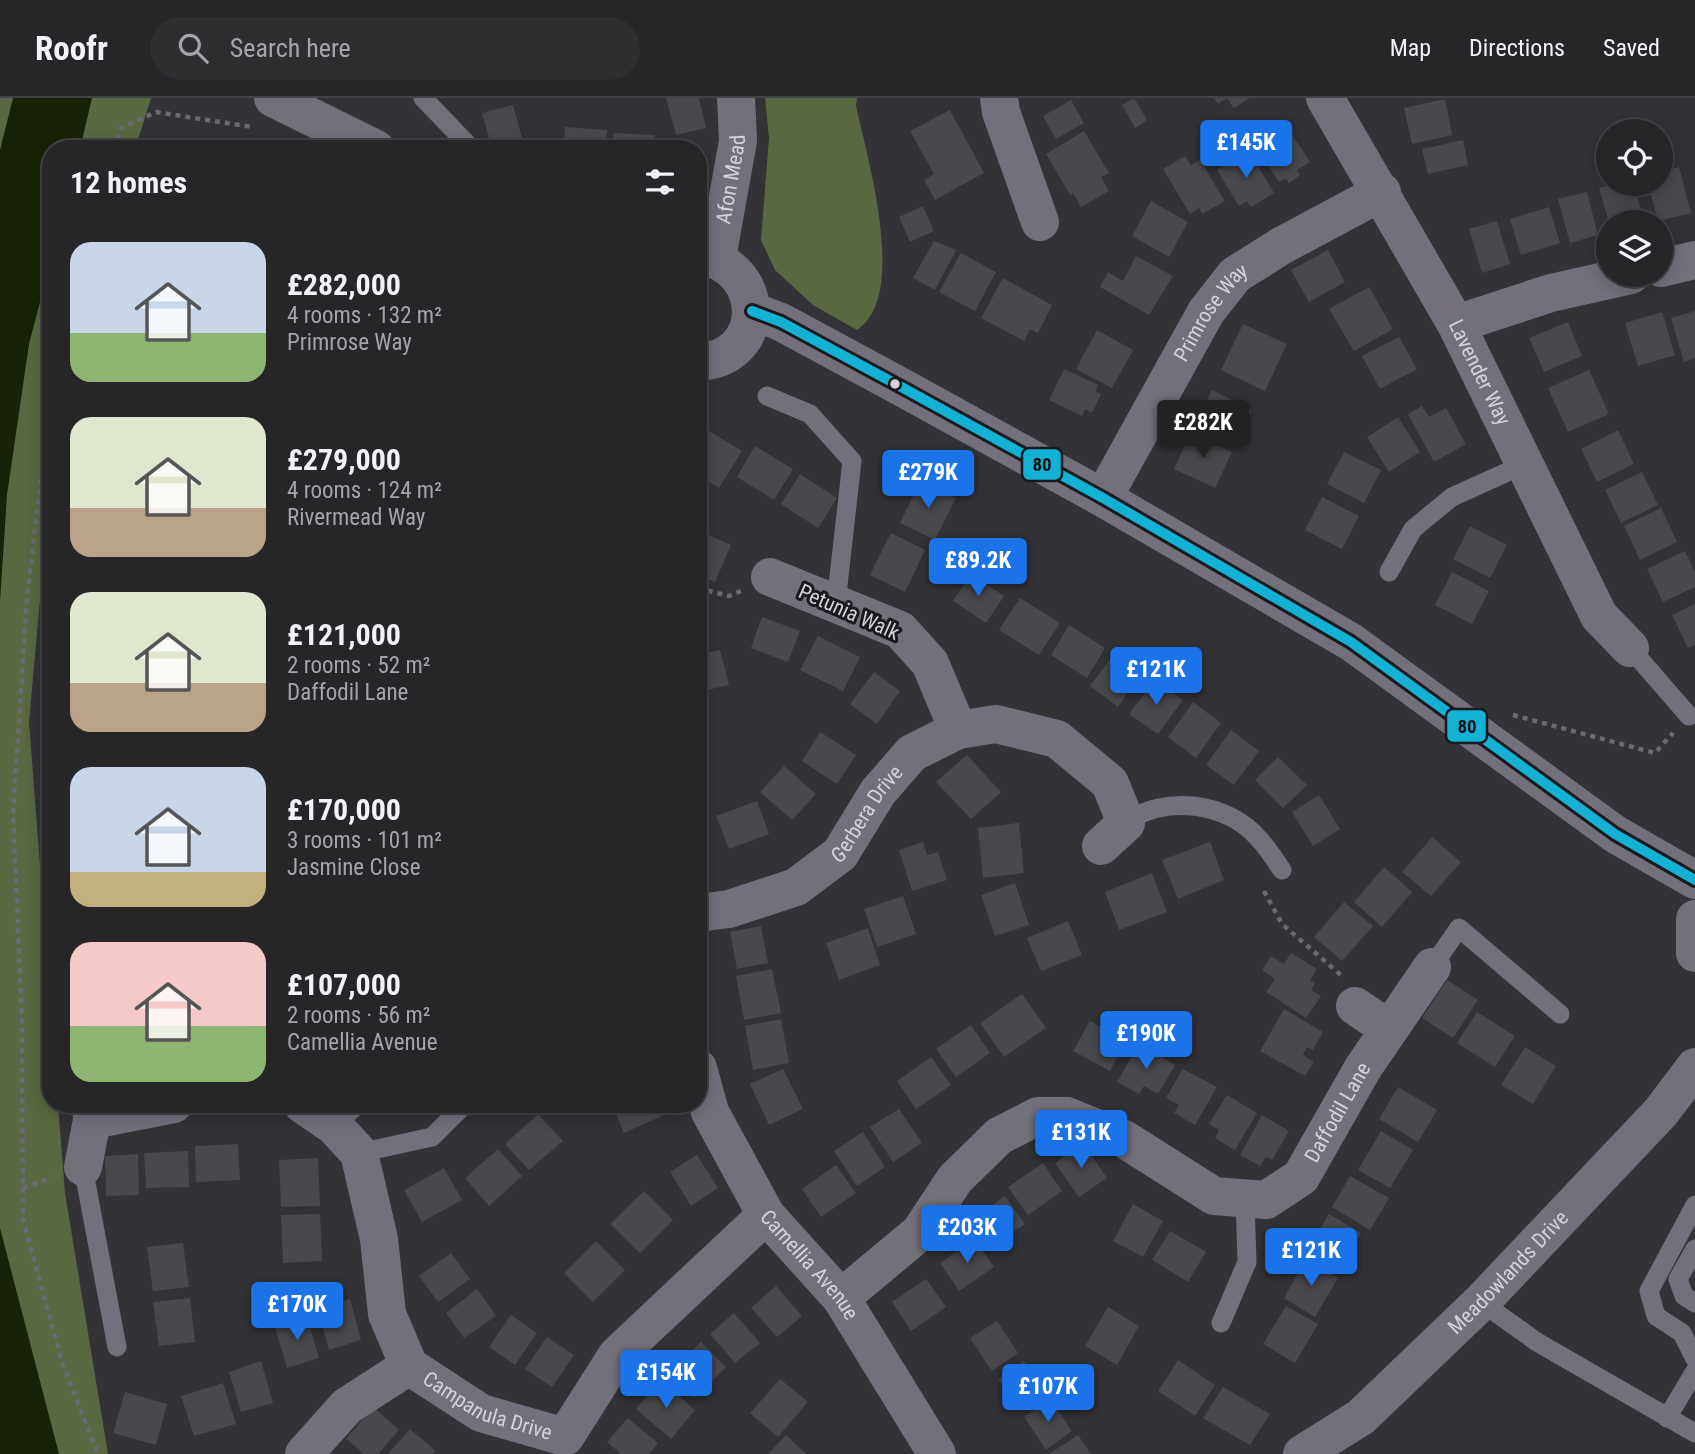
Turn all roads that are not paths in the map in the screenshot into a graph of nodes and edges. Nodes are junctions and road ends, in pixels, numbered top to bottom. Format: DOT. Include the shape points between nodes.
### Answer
graph roads {
  1 [pos="423,98"];
  2 [pos="736,98"];
  3 [pos="999,98"];
  4 [pos="1325,98"];
  5 [pos="265,113"];
  6 [pos="348,140"];
  7 [pos="463,140"];
  8 [pos="1382,192"];
  9 [pos="1040,222"];
  10 [pos="708,256"];
  11 [pos="1695,260"];
  12 [pos="1673,265"];
  13 [pos="1596,283"];
  14 [pos="752,311"];
  15 [pos="1456,324"];
  16 [pos="707,362"];
  17 [pos="767,396"];
  18 [pos="1525,464"];
  19 [pos="1103,498"];
  20 [pos="1390,572"];
  21 [pos="770,577"];
  22 [pos="836,604"];
  23 [pos="1630,648"];
  24 [pos="1689,716"];
  25 [pos="958,730"];
  26 [pos="1113,834"];
  27 [pos="1282,870"];
  28 [pos="1695,880"];
  29 [pos="707,912"];
  30 [pos="1695,919"];
  31 [pos="1695,953"];
  32 [pos="1432,967"];
  33 [pos="1355,1006"];
  34 [pos="1560,1014"];
  35 [pos="1390,1029"];
  36 [pos="1695,1066"];
  37 [pos="707,1101"];
  38 [pos="92,1113"];
  39 [pos="320,1113"];
  40 [pos="456,1113"];
  41 [pos="350,1128"];
  42 [pos="83,1167"];
  43 [pos="1245,1198"];
  44 [pos="1695,1205"];
  45 [pos="766,1215"];
  46 [pos="1695,1249"];
  47 [pos="841,1298"];
  48 [pos="1481,1302"];
  49 [pos="1695,1303"];
  50 [pos="1222,1323"];
  51 [pos="117,1347"];
  52 [pos="1695,1359"];
  53 [pos="409,1366"];
  54 [pos="1695,1371"];
  55 [pos="1667,1418"];
  56 [pos="1695,1433"];
  57 [pos="565,1445"];
  58 [pos="304,1454"];
  59 [pos="937,1454"];
  60 [pos="1302,1454"];
  1 -- 7 [label="lane"];
  2 -- 10 [label="street, Afon Mead" via="738,141"];
  3 -- 9 [label="street"];
  4 -- 8 [label="street, Lavender Way"];
  5 -- 6 [label="street"];
  8 -- 15 [label="street, Lavender Way"];
  8 -- 19 [label="street, Primrose Way" via="1235,275 1206,312"];
  10 -- 14 [label="street" via="731,266 744,281"];
  11 -- 12 [label="street"];
  13 -- 15 [label="street"];
  14 -- 16 [label="street" via="750,324 735,348"];
  14 -- 19 [label="street" via="781,321"];
  15 -- 18 [label="street, Lavender Way"];
  17 -- 22 [label="lane" via="810,414 852,461"];
  18 -- 20 [label="lane" via="1452,497 1413,529"];
  18 -- 23 [label="street, Lavender Way" via="1599,616"];
  19 -- 28 [label="street" via="1351,642 1615,834"];
  21 -- 22 [label="street, Petunia Walk"];
  22 -- 25 [label="street, Petunia Walk" via="900,630 930,663"];
  23 -- 24 [label="lane"];
  25 -- 26 [label="street, Gerbera Drive" via="996,724 1057,739 1110,783"];
  25 -- 29 [label="street, Gerbera Drive" via="912,754 878,792 840,853 796,887"];
  26 -- 27 [label="lane" via="1137,814 1169,805 1203,806 1258,836"];
  30 -- 31 [label="street"];
  32 -- 34 [label="lane" via="1459,928"];
  32 -- 35 [label="street, Daffodil Lane"];
  33 -- 35 [label="street"];
  35 -- 43 [label="street, Daffodil Lane" via="1301,1177 1266,1200"];
  36 -- 48 [label="street, Meadowlands Drive" via="1661,1112"];
  37 -- 45 [label="street, Camellia Avenue"];
  38 -- 42 [label="street"];
  39 -- 41 [label="street"];
  40 -- 41 [label="lane" via="432,1137"];
  41 -- 53 [label="street, Campanula Drive" via="379,1239 387,1314"];
  42 -- 51 [label="lane"];
  43 -- 47 [label="street, Daffodil Lane" via="1214,1196 1124,1139 1066,1116 1038,1116 999,1136 955,1179 920,1232"];
  43 -- 50 [label="lane" via="1247,1262"];
  44 -- 52 [label="lane" via="1648,1291 1656,1316 1682,1332"];
  45 -- 47 [label="street, Camellia Avenue"];
  45 -- 57 [label="street, Campanula Drive" via="617,1355"];
  46 -- 49 [label="lane" via="1678,1279 1684,1296"];
  47 -- 59 [label="street, Camellia Avenue"];
  48 -- 55 [label="lane" via="1537,1342"];
  48 -- 60 [label="street, Meadowlands Drive" via="1361,1417"];
  53 -- 57 [label="street, Campanula Drive" via="481,1413"];
  53 -- 58 [label="street" via="347,1406"];
  54 -- 55 [label="lane"];
  55 -- 56 [label="lane"];
}
